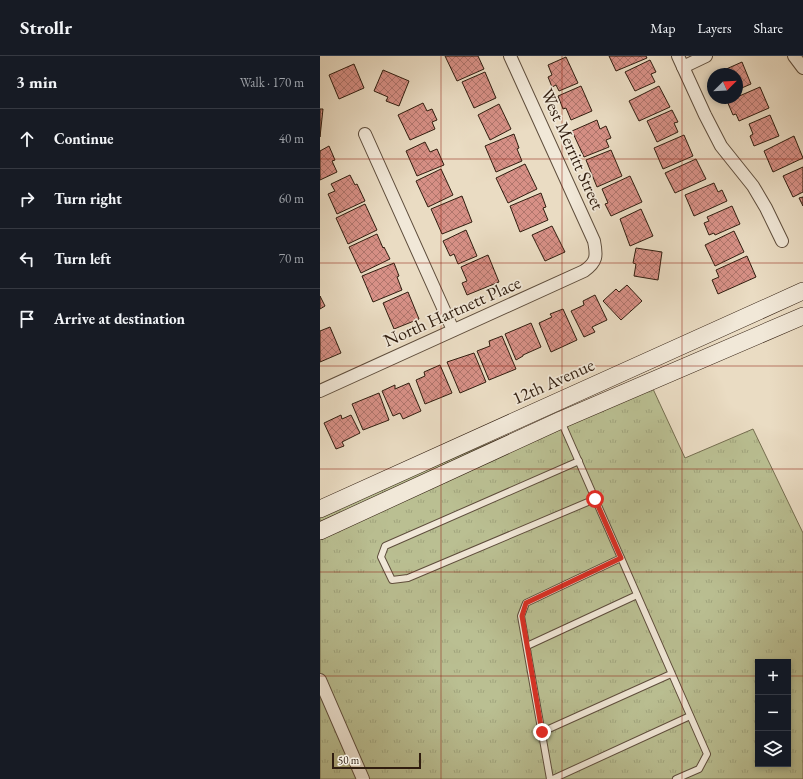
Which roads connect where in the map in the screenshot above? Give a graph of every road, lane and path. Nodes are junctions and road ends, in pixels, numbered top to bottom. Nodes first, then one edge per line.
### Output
1 (510, 56) edge
2 (706, 56) edge
3 (794, 56) edge
4 (680, 61) edge
5 (803, 68) edge
6 (365, 134) dead end
7 (782, 241) dead end
8 (596, 259) joint
9 (803, 291) edge
10 (803, 316) edge
11 (453, 330) junction
12 (320, 391) edge
13 (560, 420) junction
14 (579, 461) junction
15 (595, 499) junction
16 (320, 508) edge
17 (320, 531) edge
18 (621, 558) junction
19 (637, 595) junction
20 (527, 646) junction
21 (671, 674) junction
22 (320, 680) edge
23 (690, 716) junction
24 (542, 732) junction
25 (362, 779) edge
26 (550, 779) edge
27 (553, 779) edge
28 (676, 779) edge

1 - 8 street, West Merritt Street
2 - 4 street
3 - 5 street
4 - 7 street
6 - 11 street
8 - 11 street, North Hartnett Place
9 - 16 main road, 12th Avenue
10 - 13 main road
11 - 12 street, North Hartnett Place
13 - 14 lane
13 - 17 main road
14 - 15 lane
14 - 15 lane
15 - 18 lane
18 - 19 lane
18 - 20 lane
19 - 20 lane
19 - 21 lane
20 - 24 lane
21 - 23 lane
21 - 24 lane
22 - 25 street
23 - 27 lane
23 - 28 lane
24 - 26 lane

